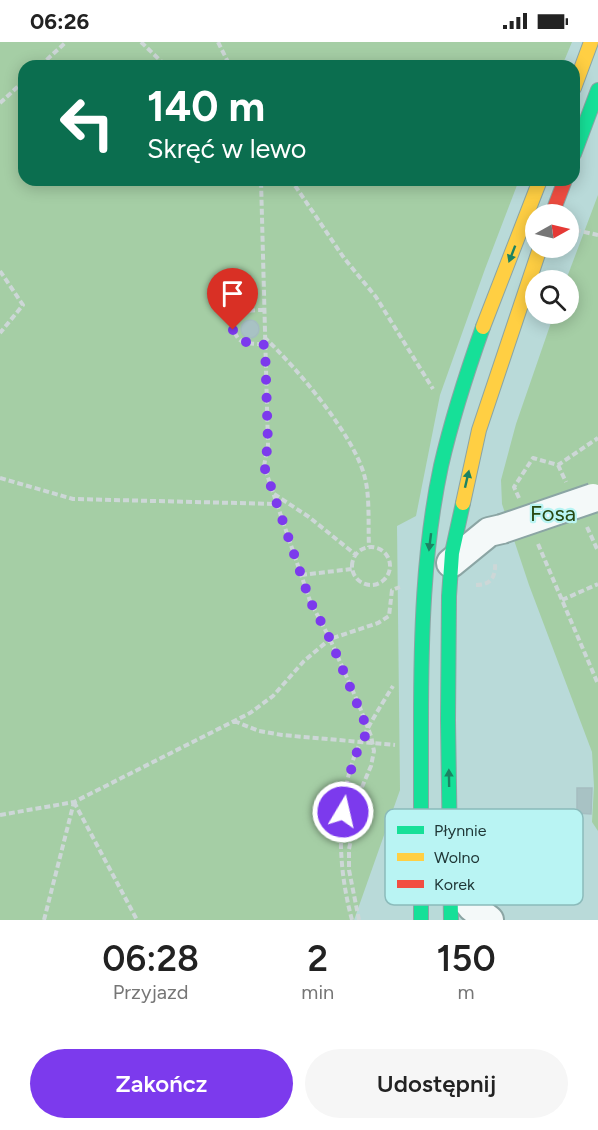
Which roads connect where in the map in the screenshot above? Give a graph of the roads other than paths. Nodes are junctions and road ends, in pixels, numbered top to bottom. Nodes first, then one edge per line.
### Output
1 (591, 42) edge
2 (580, 72) edge
3 (598, 90) edge
4 (580, 138) edge
5 (538, 186) edge
6 (563, 186) edge
7 (556, 204) edge
8 (537, 258) edge
9 (595, 497) edge
10 (459, 512) junction
11 (495, 530) junction
12 (451, 563) junction
13 (421, 809) edge
14 (449, 809) edge
15 (451, 905) edge
16 (470, 905) edge
17 (451, 920) edge
18 (489, 920) edge

1 - 2 main road
3 - 4 main road
5 -> 13 main road
6 - 7 main road
10 -> 8 main road
9 - 11 street, bridge
10 - 11 street
10 - 12 main road
11 - 12 street
14 -> 12 main road
15 - 17 main road
16 - 18 street

